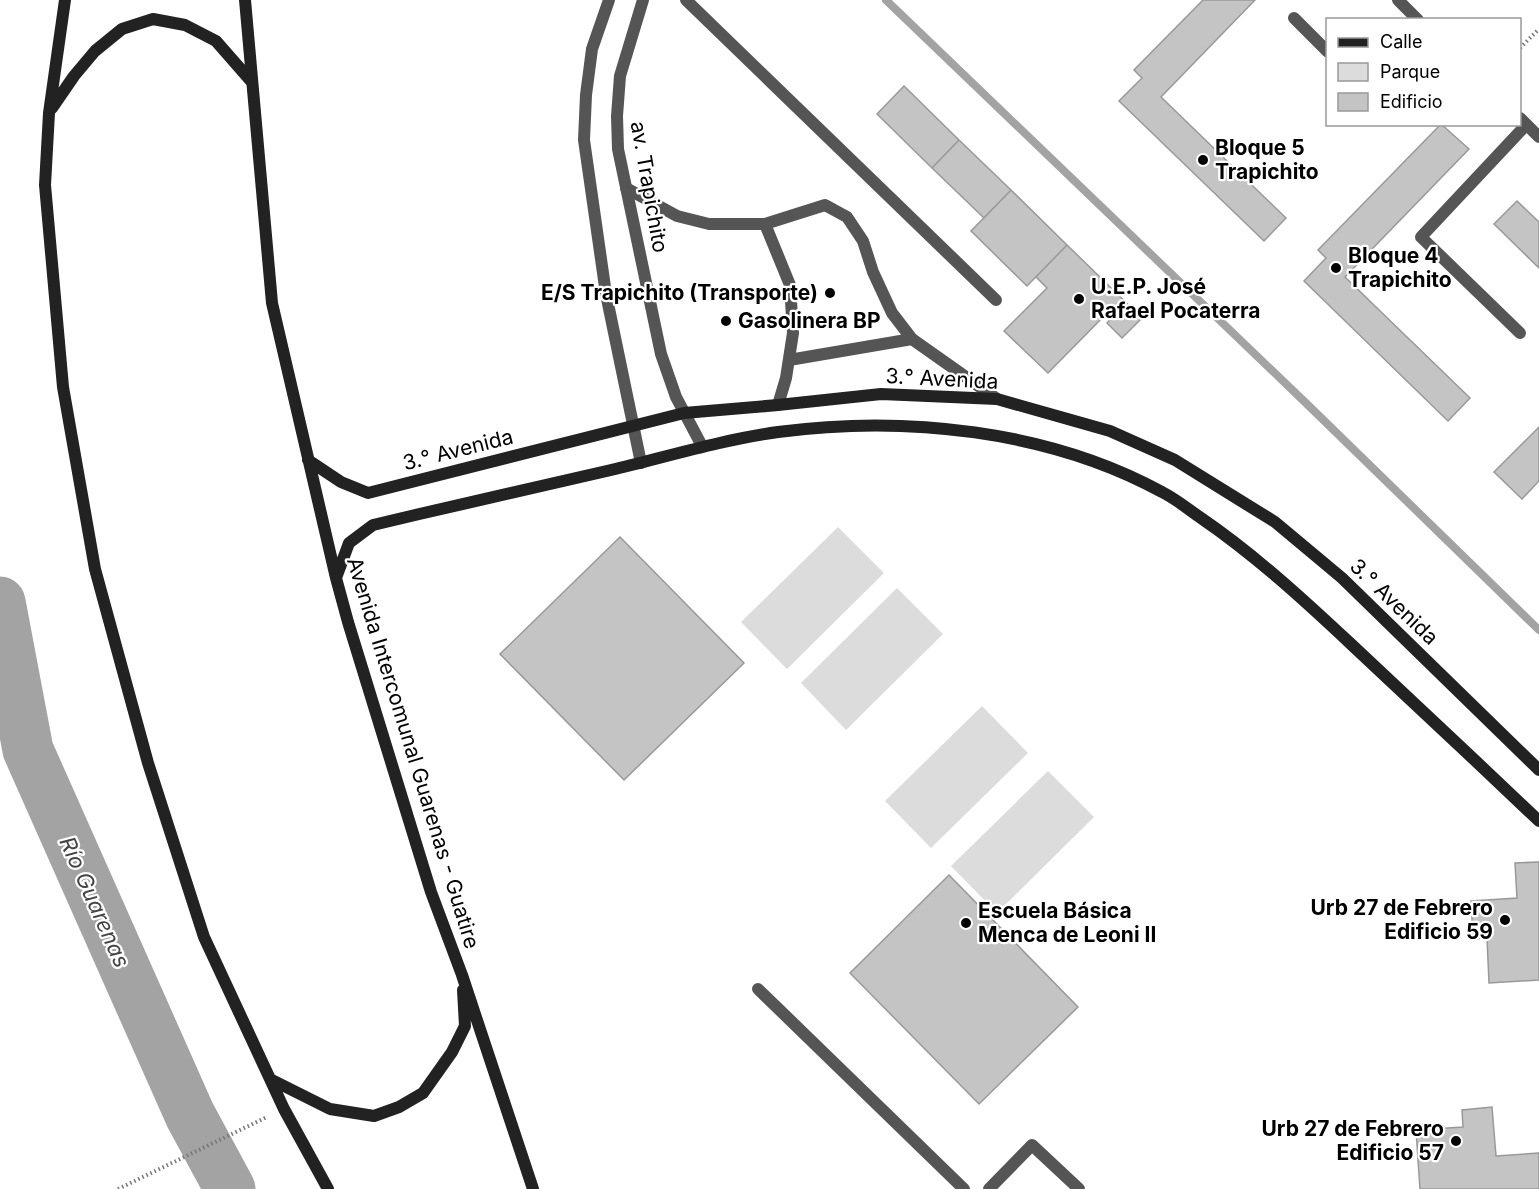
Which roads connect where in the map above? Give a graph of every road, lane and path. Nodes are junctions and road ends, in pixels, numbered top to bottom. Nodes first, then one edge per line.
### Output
1 (65, 0) edge
2 (245, 0) edge
3 (609, 0) edge
4 (643, 0) edge
5 (686, 0) edge
6 (1398, 0) edge
7 (1294, 18) dead end
8 (1416, 18) edge
9 (1539, 29) edge
10 (1521, 47) edge
11 (1326, 50) edge
12 (251, 81) junction
13 (49, 113) junction
14 (1523, 121) edge
15 (1519, 126) edge
16 (1539, 137) edge
17 (626, 188) junction
18 (765, 224) junction
19 (996, 300) dead end
20 (1520, 333) dead end
21 (912, 339) junction
22 (789, 360) junction
23 (997, 399) junction
24 (778, 405) junction
25 (684, 412) junction
26 (633, 426) junction
27 (702, 446) junction
28 (308, 460) junction
29 (641, 463) junction
30 (336, 578) junction
31 (1539, 770) edge
32 (1539, 821) edge
33 (462, 975) junction
34 (758, 990) dead end
35 (270, 1079) junction
36 (284, 1108) junction
37 (118, 1189) edge
38 (328, 1189) edge
39 (533, 1189) edge
40 (964, 1189) edge
41 (988, 1189) edge
42 (1079, 1189) edge

1 - 13 main road
2 - 12 main road, Avenida Intercomunal Guarenas - Guatire
3 - 26 street
4 - 17 street, av. Trapichito
5 - 19 street
6 - 8 street
7 - 11 street
9 - 10 path
12 - 13 main road
12 - 28 main road, Avenida Intercomunal Guarenas - Guatire
13 - 35 main road
14 - 16 street
15 - 20 street
17 - 18 street
17 - 25 street, av. Trapichito
18 - 21 street
18 - 22 street
21 - 22 street
21 - 23 street
22 - 24 street
23 - 24 main road, 3.° Avenida
23 - 31 main road, 3.° Avenida
24 - 25 main road, 3.° Avenida
25 - 26 main road, 3.° Avenida
25 - 27 street, av. Trapichito
26 - 28 main road, 3.° Avenida
26 - 29 street
27 - 29 main road
27 - 32 main road
28 - 30 main road, Avenida Intercomunal Guarenas - Guatire
29 - 30 main road
30 - 33 main road, Avenida Intercomunal Guarenas - Guatire
33 - 35 main road
33 - 39 main road, Avenida Intercomunal Guarenas - Guatire
34 - 40 street
35 - 36 main road
36 - 37 path
36 - 38 main road
41 - 42 street

